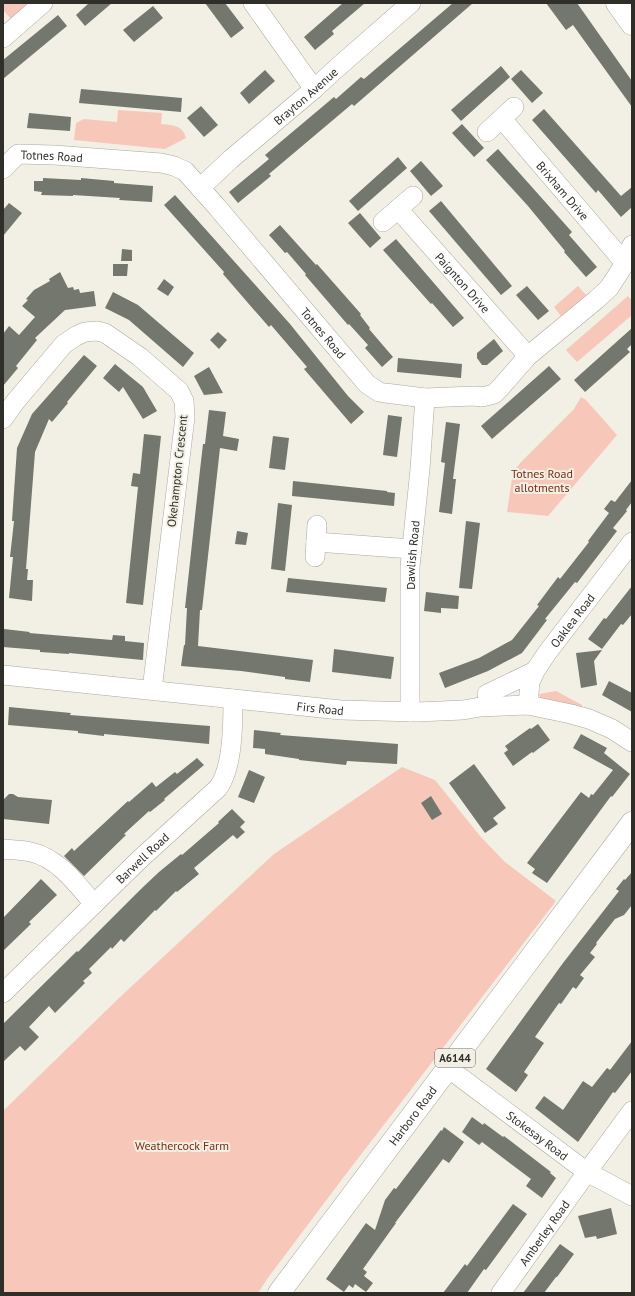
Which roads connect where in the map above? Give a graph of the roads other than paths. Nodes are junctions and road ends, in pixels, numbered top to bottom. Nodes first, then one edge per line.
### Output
1 (43, 3) edge
2 (253, 3) edge
3 (411, 3) edge
4 (617, 3) edge
5 (632, 24) edge
6 (3, 38) edge
7 (314, 89) junction
8 (487, 132) dead end
9 (3, 169) edge
10 (200, 188) junction
11 (413, 196) dead end
12 (398, 209) junction
13 (383, 222) dead end
14 (628, 253) edge
15 (528, 356) junction
16 (425, 398) junction
17 (3, 419) edge
18 (316, 541) dead end
19 (632, 542) edge
20 (412, 549) junction
21 (535, 671) junction
22 (3, 674) edge
23 (152, 690) junction
24 (487, 694) dead end
25 (232, 699) junction
26 (528, 705) junction
27 (410, 712) junction
28 (632, 742) edge
29 (632, 823) edge
30 (3, 849) edge
31 (94, 904) junction
32 (3, 993) edge
33 (448, 1068) junction
34 (632, 1111) edge
35 (587, 1172) junction
36 (632, 1196) edge
37 (278, 1293) edge
38 (501, 1293) edge

1 - 6 street
2 - 7 street
3 - 7 street, Brayton Avenue
4 - 5 main road
7 - 10 street, Brayton Avenue
8 - 14 street, Brixham Drive
9 - 10 street, Totnes Road
10 - 16 street, Totnes Road
11 - 12 street
12 - 13 street
12 - 15 street, Paignton Drive
14 - 15 street, Totnes Road
15 - 16 street, Totnes Road
16 - 20 street, Dawlish Road
17 - 23 street, Okehampton Crescent
18 - 20 street
19 - 21 street, Oaklea Road
20 - 27 street, Dawlish Road
21 - 24 street
21 - 26 street, Oaklea Road
22 - 23 street, Firs Road
23 - 25 street, Firs Road
25 - 27 street, Firs Road
25 - 31 street, Barwell Road
26 - 27 street, Firs Road
26 - 28 street, Firs Road
29 - 33 main road, Harboro Road / A6144
30 - 31 street
31 - 32 street, Barwell Road
33 - 35 street, Stokesay Road
33 - 37 main road, Harboro Road / A6144
34 - 35 street, Amberley Road
35 - 36 street, Stokesay Road
35 - 38 street, Amberley Road

